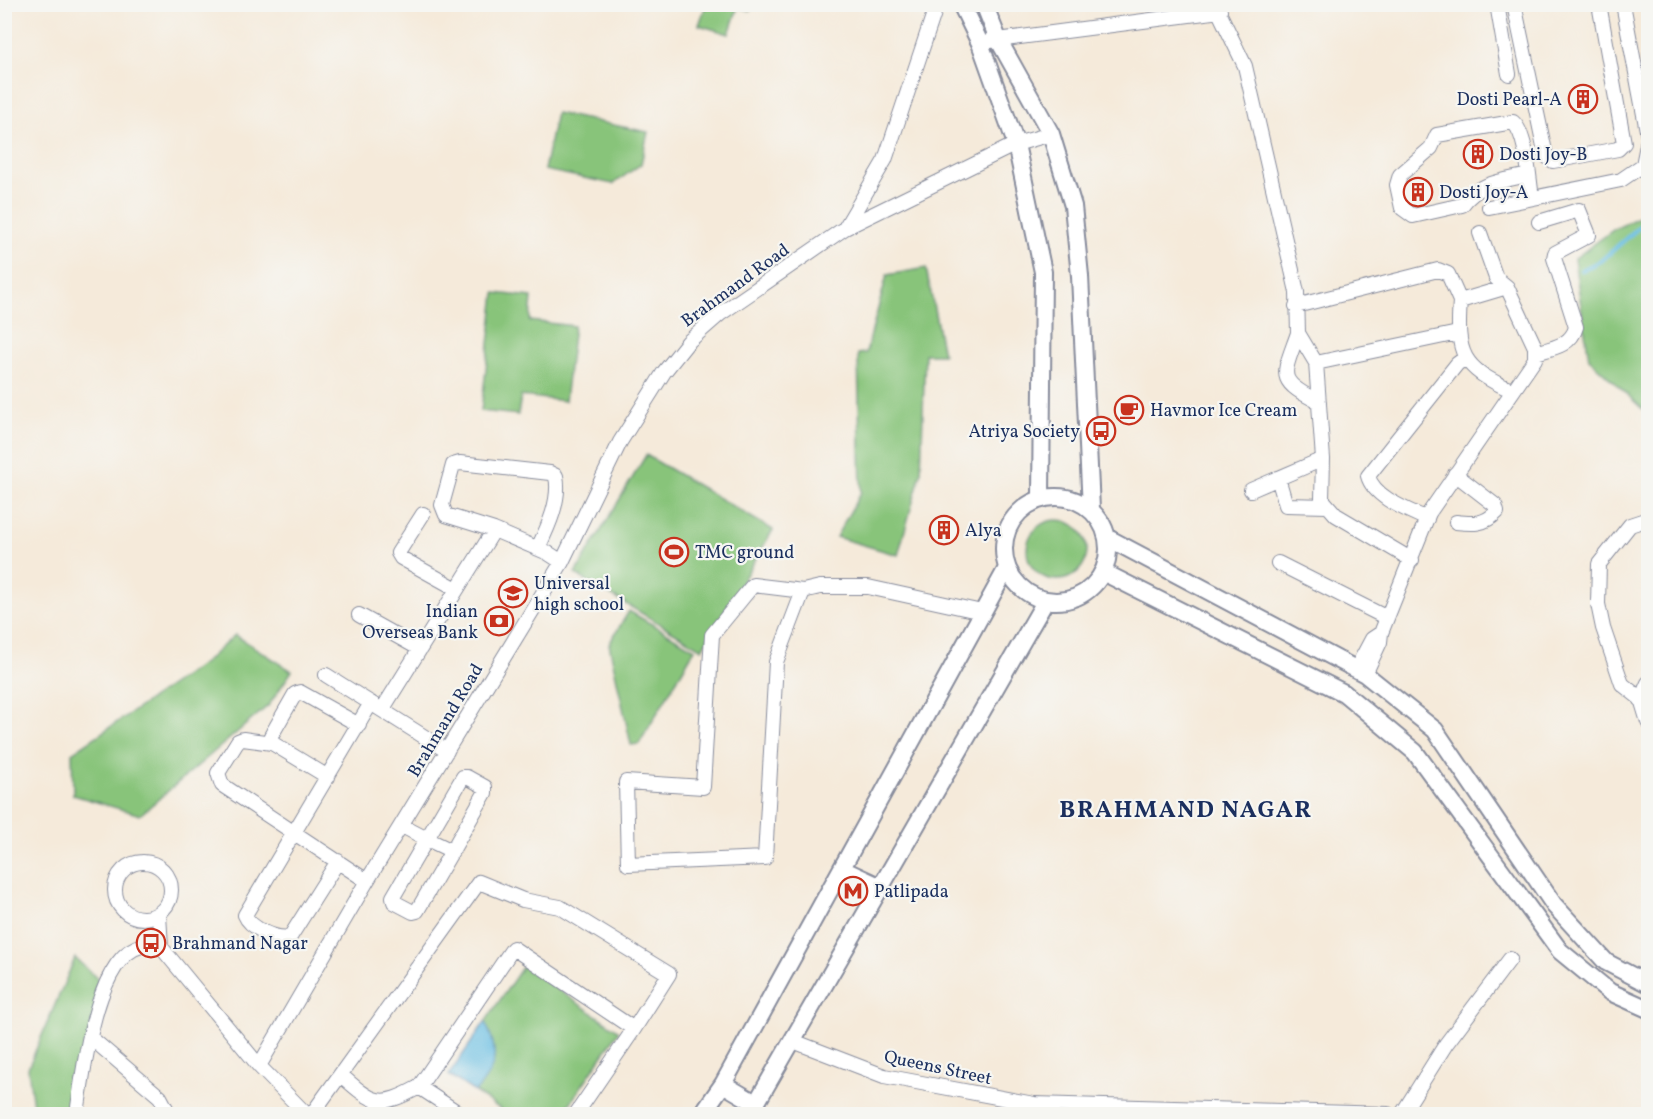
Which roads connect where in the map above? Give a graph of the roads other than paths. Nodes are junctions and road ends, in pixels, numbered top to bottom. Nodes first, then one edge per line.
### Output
1 (937, 4) edge
2 (961, 4) edge
3 (984, 4) edge
4 (1497, 4) edge
5 (1514, 4) edge
6 (1599, 4) edge
7 (1623, 4) edge
8 (1217, 8) edge
9 (998, 39) junction
10 (980, 42) junction
11 (1509, 74) dead end
12 (1051, 134) junction
13 (1648, 136) edge
14 (1648, 140) edge
15 (1016, 144) junction
16 (1529, 175) junction
17 (1532, 198) junction
18 (1489, 207) dead end
19 (1539, 222) dead end
20 (845, 228) junction
21 (1480, 233) dead end
22 (1507, 287) junction
23 (1460, 301) junction
24 (1296, 306) junction
25 (1298, 333) junction
26 (1458, 333) junction
27 (1535, 353) junction
28 (1465, 358) junction
29 (1316, 363) junction
30 (1511, 390) junction
31 (1319, 402) junction
32 (1323, 459) junction
33 (1455, 474) junction
34 (1278, 478) junction
35 (1251, 489) dead end
36 (1041, 498) junction
37 (1328, 507) junction
38 (1091, 509) junction
39 (423, 514) dead end
40 (1427, 519) junction
41 (1648, 519) edge
42 (1456, 522) dead end
43 (494, 530) junction
44 (1108, 538) junction
45 (538, 548) junction
46 (1412, 560) junction
47 (562, 562) junction
48 (1278, 563) dead end
49 (1007, 568) junction
50 (1103, 572) junction
51 (457, 589) junction
52 (803, 591) junction
53 (1046, 600) junction
54 (982, 612) junction
55 (359, 615) dead end
56 (1387, 618) junction
57 (420, 649) junction
58 (1361, 671) junction
59 (326, 675) dead end
60 (1648, 684) edge
61 (1641, 699) junction
62 (376, 707) junction
63 (1648, 722) edge
64 (358, 725) junction
65 (272, 743) junction
66 (447, 751) junction
67 (328, 777) junction
68 (402, 826) junction
69 (293, 831) junction
70 (427, 839) junction
71 (452, 851) junction
72 (338, 861) junction
73 (842, 869) junction
74 (368, 881) junction
75 (881, 887) junction
76 (159, 915) junction
77 (161, 947) junction
78 (1510, 959) dead end
79 (1606, 962) junction
80 (1593, 978) junction
81 (1648, 984) edge
82 (1648, 1009) edge
83 (634, 1029) junction
84 (90, 1036) junction
85 (793, 1041) junction
86 (259, 1066) junction
87 (341, 1075) junction
88 (723, 1084) junction
89 (419, 1087) junction
90 (753, 1109) edge
91 (1033, 1109) edge
92 (77, 1114) edge
93 (169, 1114) edge
94 (306, 1114) edge
95 (312, 1114) edge
96 (460, 1114) edge
97 (576, 1114) edge
98 (702, 1114) edge
99 (1388, 1114) edge
100 (1402, 1114) edge

1 - 20 street, Brahmand Road
2 - 10 street
3 - 9 street
4 - 11 street
5 - 6 street
7 - 13 street
8 - 9 street
8 - 24 street
9 - 10 street
9 - 12 street
10 - 15 street
12 - 15 street, Brahmand Road
12 - 38 street
14 - 17 street
15 - 20 street, Brahmand Road
15 - 36 street
16 - 16 street
16 - 17 street
17 - 18 street
19 - 27 street
20 - 47 street, Brahmand Road
21 - 22 street
22 - 23 street
22 - 27 street
23 - 24 street
23 - 26 street
24 - 25 street
25 - 29 street
25 - 31 street
26 - 28 street
26 - 29 street
27 - 30 street
28 - 30 street
28 - 40 street
29 - 31 street
30 - 33 street
31 - 32 street
32 - 34 street
32 - 37 street
33 - 40 street
33 - 42 street
34 - 35 street
34 - 37 street
36 - 38 street
36 - 49 street
37 - 46 street
38 - 44 street
39 - 51 street
40 - 46 street
41 - 61 street
43 - 45 street
43 - 45 street
43 - 51 street
44 - 50 street
44 - 58 street
45 - 47 street
46 - 56 street
47 - 66 street, Brahmand Road
48 - 56 street
49 - 53 street
49 - 54 street
50 - 53 street
50 - 80 street
51 - 57 street
52 - 52 street
52 - 54 street
53 - 75 street
54 - 73 street
55 - 57 street
56 - 58 street
57 - 62 street
58 - 79 street
59 - 62 street
60 - 61 street
61 - 63 street
62 - 64 street
62 - 66 street
64 - 65 street
64 - 67 street
65 - 67 street
65 - 69 street
66 - 68 street, Brahmand Road
67 - 69 street
68 - 70 street
68 - 74 street, Brahmand Road
69 - 72 street
69 - 72 street
70 - 71 street
70 - 71 street
70 - 71 street
72 - 74 street
73 - 75 street
73 - 88 street
74 - 86 street, Brahmand Road
75 - 85 street
76 - 76 street
76 - 77 street
77 - 84 street
77 - 86 street
78 - 100 street
79 - 80 street
79 - 81 street
80 - 82 street
83 - 87 street
83 - 89 street
83 - 97 street
84 - 92 street
84 - 93 street
85 - 90 street
85 - 91 street, Queens Street
86 - 94 street
87 - 89 street
87 - 95 street
88 - 90 street
88 - 98 street
89 - 96 street
91 - 99 street, Queens Street

